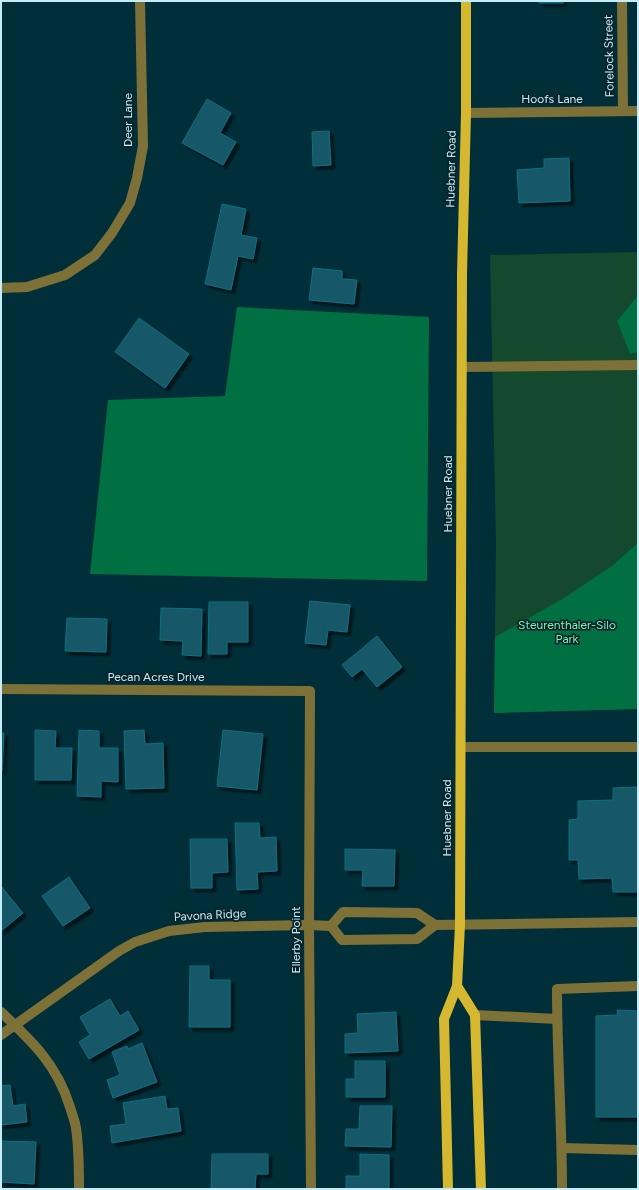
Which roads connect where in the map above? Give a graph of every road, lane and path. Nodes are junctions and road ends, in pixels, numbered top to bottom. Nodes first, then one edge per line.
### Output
1 (140, 1) edge
2 (466, 1) edge
3 (622, 1) edge
4 (638, 111) edge
5 (623, 112) junction
6 (466, 113) junction
7 (1, 288) edge
8 (638, 365) edge
9 (462, 367) junction
10 (1, 689) edge
11 (310, 691) joint
12 (461, 747) junction
13 (638, 747) edge
14 (638, 922) edge
15 (308, 925) junction
16 (435, 925) junction
17 (460, 925) junction
18 (331, 926) junction
19 (457, 986) junction
20 (638, 986) edge
21 (1, 1012) edge
22 (475, 1015) junction
23 (557, 1019) junction
24 (15, 1025) junction
25 (1, 1035) edge
26 (562, 1148) junction
27 (638, 1150) edge
28 (79, 1189) edge
29 (311, 1189) edge
30 (448, 1189) edge
31 (482, 1189) edge
32 (562, 1189) edge

1 - 7 street, Deer Lane
2 - 6 main road, Huebner Road
3 - 5 street, Forelock Street
4 - 5 street, Hoofs Lane
5 - 6 street, Hoofs Lane
6 - 9 main road, Huebner Road
8 - 9 street
9 - 12 main road, Huebner Road
10 - 11 street, Pecan Acres Drive
11 - 15 street, Ellerby Point
12 - 13 street
12 - 17 main road, Huebner Road
14 - 17 street
15 - 18 street, Pavona Ridge
15 - 24 street, Pavona Ridge
15 - 29 street, Ellerby Point
16 - 17 street
16 - 18 street
16 - 18 street
17 - 19 main road, Huebner Road
19 - 22 main road
19 - 30 main road, Huebner Road
20 - 23 street
21 - 24 street
22 - 23 street
22 - 31 main road
23 - 26 street
24 - 25 street, Pavona Ridge
24 - 28 street
26 - 27 street
26 - 32 street

